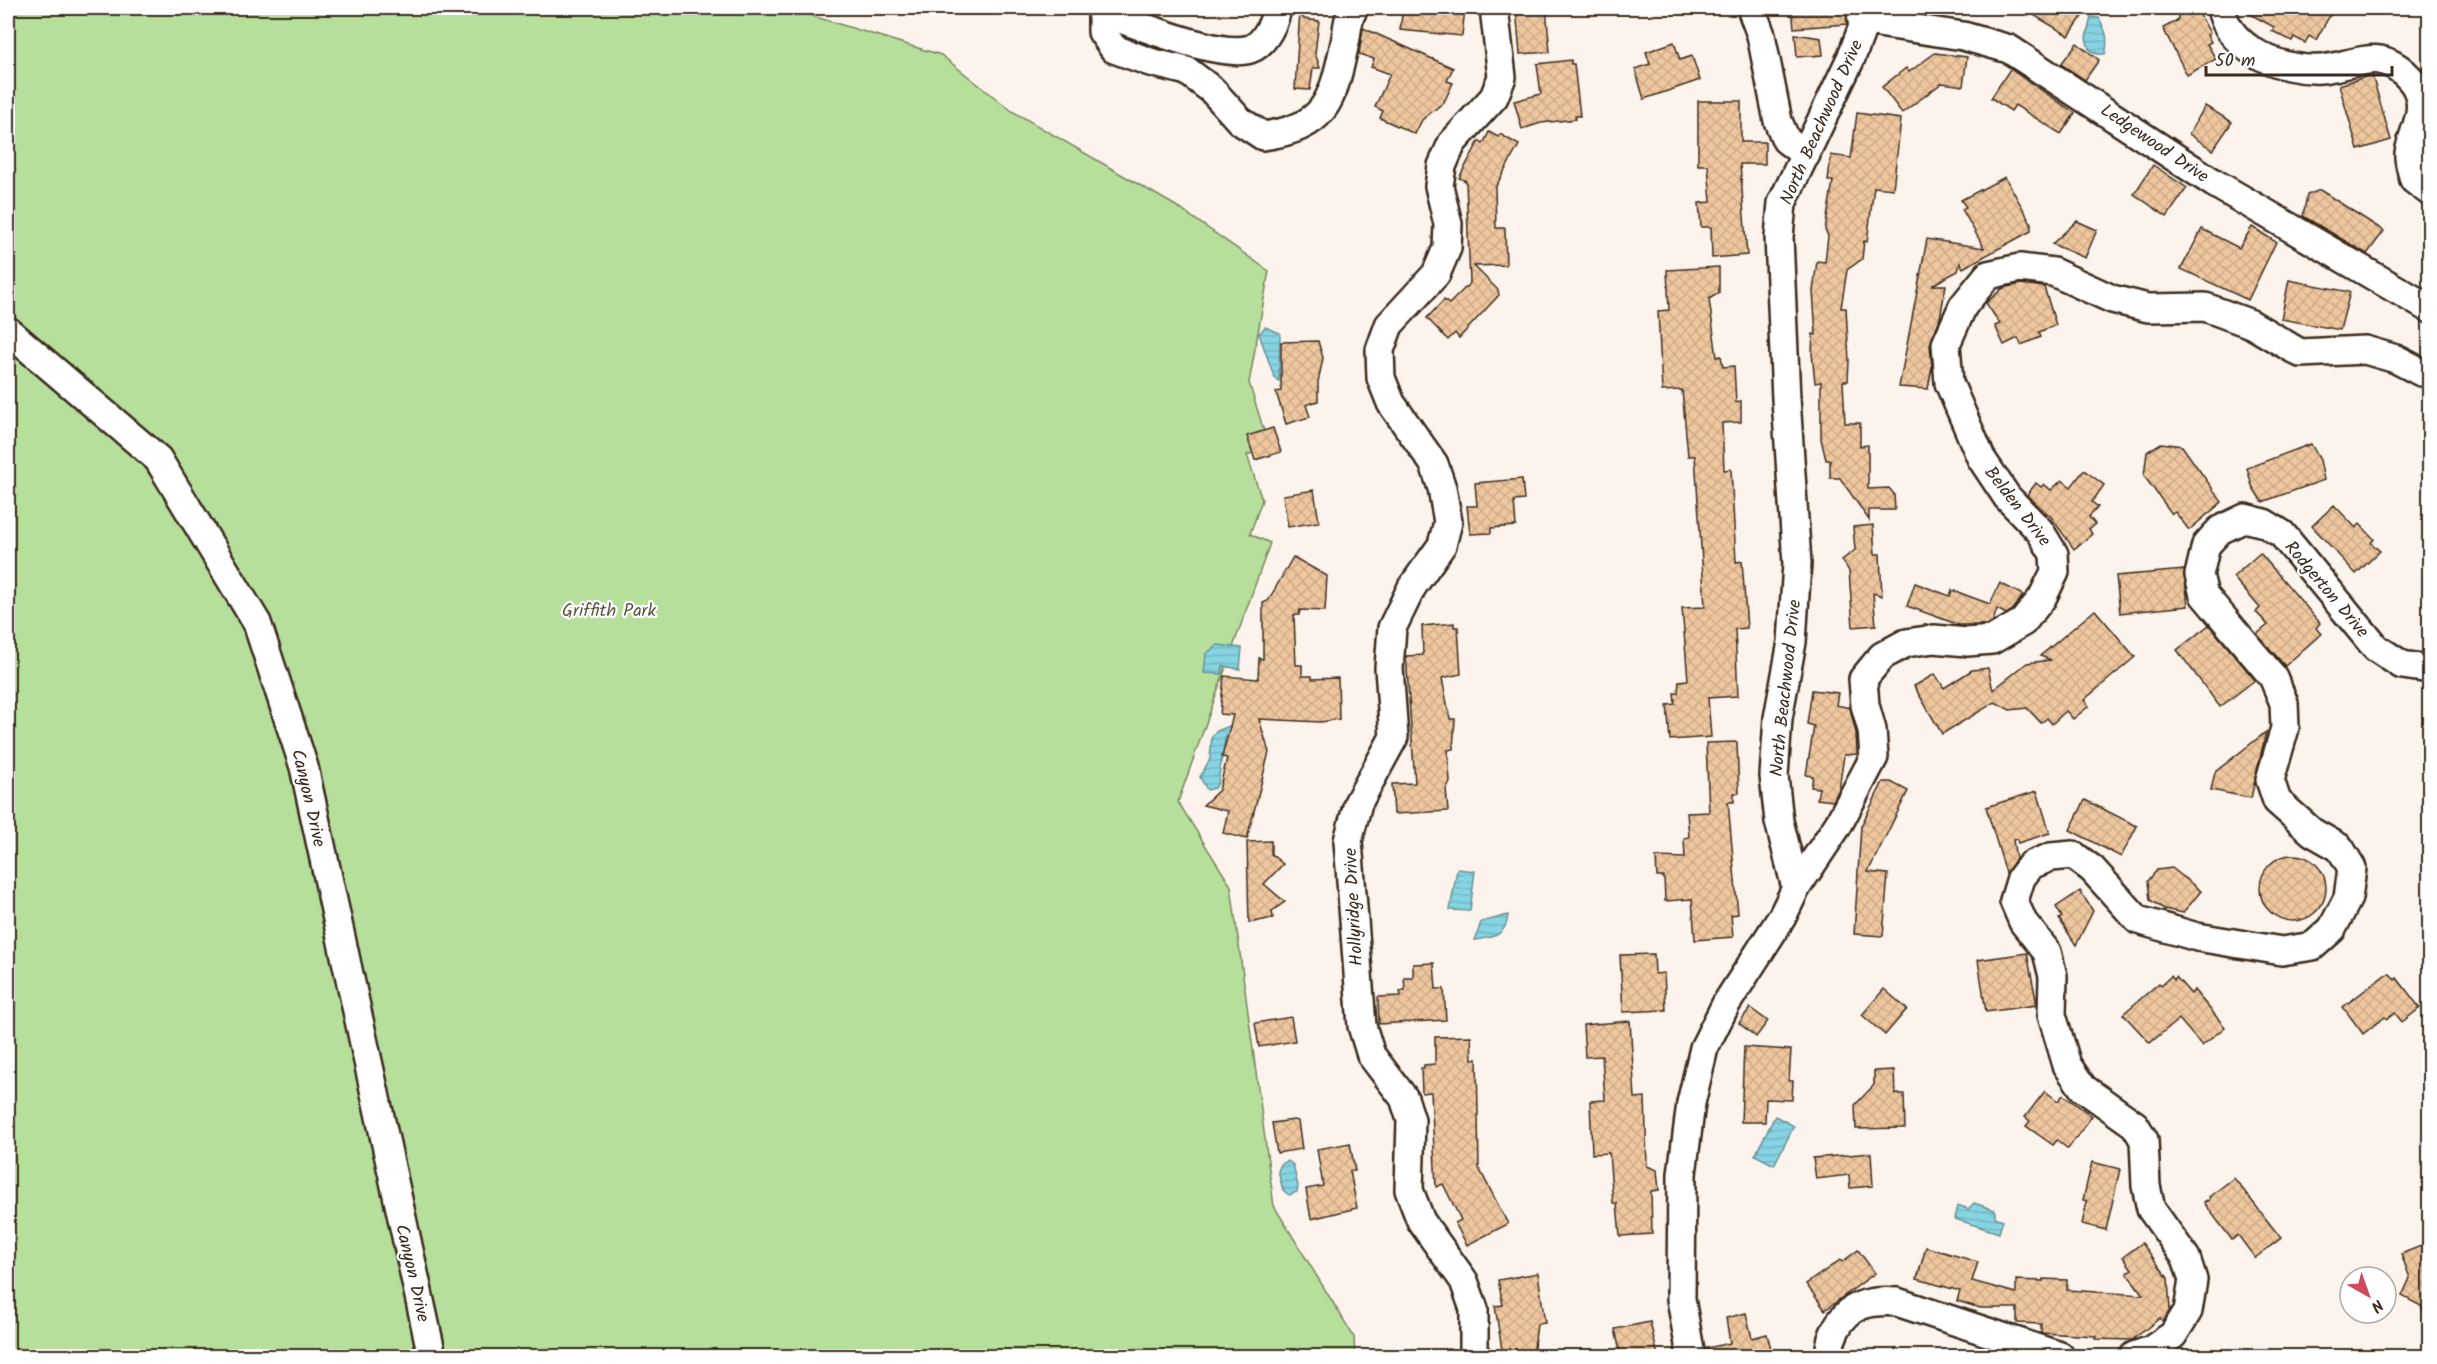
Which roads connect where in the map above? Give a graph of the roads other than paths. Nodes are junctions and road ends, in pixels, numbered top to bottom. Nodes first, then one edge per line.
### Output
1 (1277, 8) edge
2 (1354, 8) edge
3 (1494, 8) edge
4 (1751, 8) edge
5 (2221, 8) edge
6 (1102, 10) edge
7 (1864, 14) edge
8 (1806, 155) junction
9 (2430, 192) edge
10 (2430, 309) edge
11 (8, 331) edge
12 (2430, 371) edge
13 (2430, 669) edge
14 (1796, 888) junction
15 (432, 1356) edge
16 (1473, 1356) edge
17 (1691, 1356) edge
18 (1831, 1356) edge
19 (2060, 1356) edge
20 (2134, 1356) edge

1 - 6 street
2 - 6 street
3 - 16 street, Hollyridge Drive
4 - 8 street
5 - 9 street
7 - 8 street, North Beachwood Drive
7 - 10 street, Ledgewood Drive
8 - 14 street, North Beachwood Drive
11 - 15 street, Canyon Drive
12 - 14 street, Belden Drive
13 - 20 street, Rodgerton Drive
14 - 17 street
18 - 19 street

